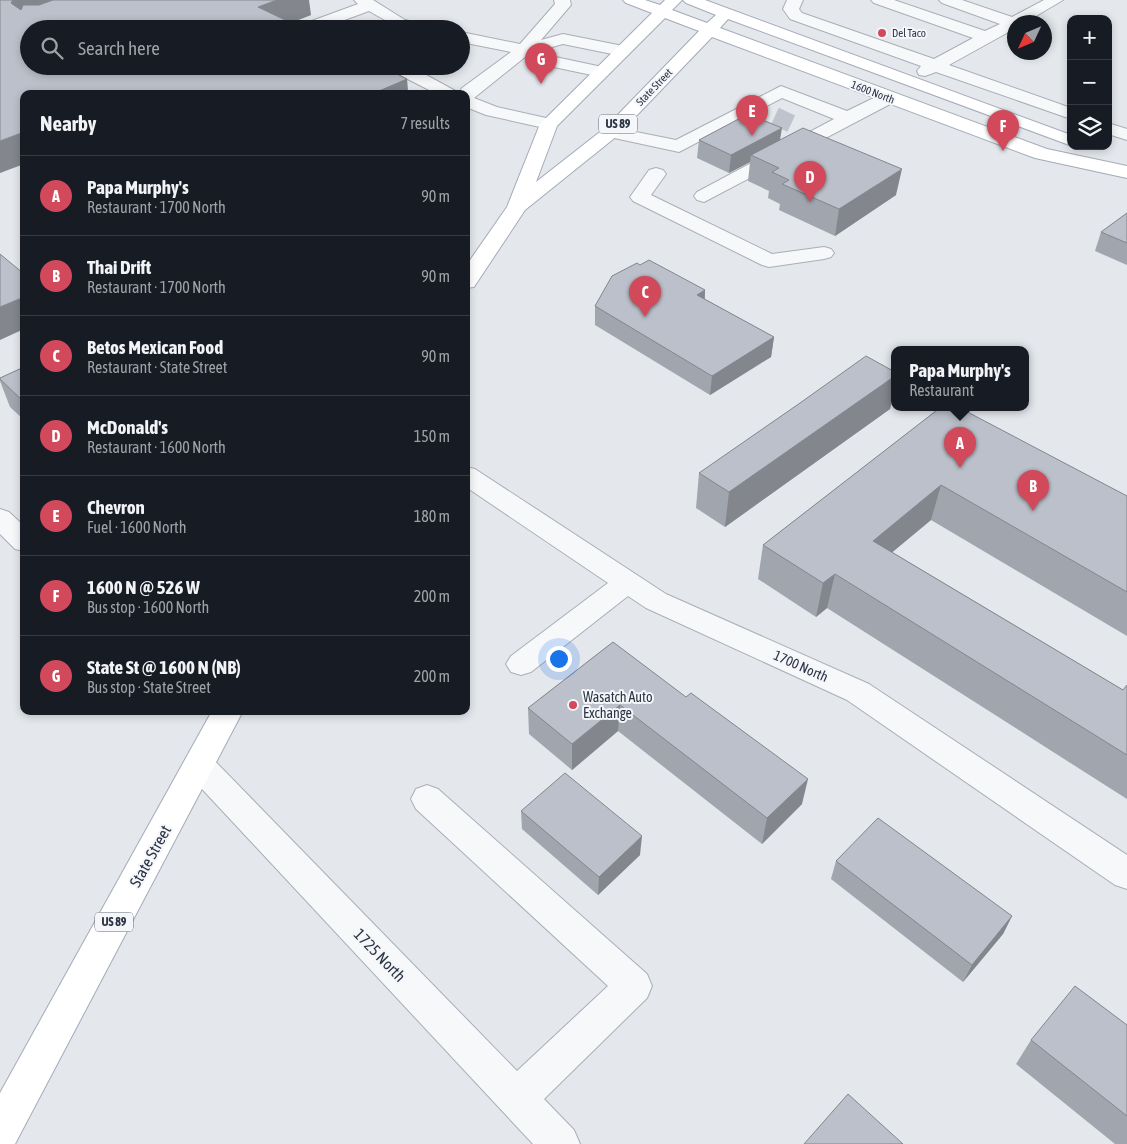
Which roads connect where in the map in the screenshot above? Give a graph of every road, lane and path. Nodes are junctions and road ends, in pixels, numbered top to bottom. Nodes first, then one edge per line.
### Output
1 (562, 0) edge
2 (631, 0) edge
3 (691, 0) edge
4 (740, 0) edge
5 (795, 0) edge
6 (879, 0) edge
7 (947, 0) edge
8 (1055, 0) edge
9 (366, 2) edge
10 (668, 6) edge
11 (725, 14) junction
12 (1026, 15) edge
13 (325, 20) edge
14 (387, 20) edge
15 (1007, 20) edge
16 (1007, 25) edge
17 (710, 30) junction
18 (986, 37) junction
19 (470, 39) edge
20 (524, 50) junction
21 (622, 51) junction
22 (935, 66) junction
23 (601, 72) junction
24 (414, 75) edge
25 (906, 81) junction
26 (443, 90) edge
27 (470, 90) edge
28 (888, 98) junction
29 (470, 103) edge
30 (740, 113) junction
31 (1067, 113) edge
32 (774, 116) tunnel mouth
33 (848, 118) junction
34 (549, 124) junction
35 (794, 124) dead end
36 (754, 126) tunnel mouth
37 (1112, 129) edge
38 (726, 130) junction
39 (611, 132) junction
40 (1127, 135) edge
41 (1067, 140) edge
42 (679, 146) junction
43 (780, 146) junction
44 (756, 149) edge
45 (1087, 150) edge
46 (706, 152) edge
47 (736, 159) edge
48 (1124, 169) edge
49 (656, 174) dead end
50 (704, 196) dead end
51 (517, 207) junction
52 (824, 253) dead end
53 (470, 276) edge
54 (470, 478) edge
55 (0, 518) edge
56 (20, 538) edge
57 (628, 582) junction
58 (521, 664) dead end
59 (226, 715) edge
60 (199, 765) junction
61 (427, 799) dead end
62 (1127, 874) edge
63 (517, 1098) junction
64 (0, 1132) edge
65 (560, 1144) edge

1 - 20 street
2 - 10 main road, 1600 North
3 - 11 main road, 1600 North
4 - 11 main road, State Street / US 89
5 - 22 street
6 - 18 street
7 - 15 street
8 - 12 street
9 - 13 street
9 - 14 street
10 - 17 main road, 1600 North
10 - 21 main road, State Street / US 89
11 - 17 main road, State Street / US 89
11 - 25 main road, 1600 North
16 - 18 street
17 - 28 main road, 1600 North
17 - 39 main road, State Street / US 89
18 - 22 street
19 - 20 street
20 - 21 street
20 - 23 street
20 - 27 street
21 - 23 main road, State Street / US 89
22 - 25 street
22 - 31 street
23 - 34 main road, State Street / US 89
24 - 26 street
25 - 41 main road, 1600 North
28 - 33 street
28 - 48 main road, 1600 North
29 - 34 street
30 - 32 street
30 - 33 street
30 - 38 street
33 - 43 street
34 - 51 main road, State Street / US 89
35 - 43 street
36 - 38 street
37 - 40 street
38 - 42 street
39 - 42 street
39 - 51 main road, State Street / US 89
42 - 46 street
43 - 44 street
43 - 47 street
43 - 50 street
45 - 48 main road, 1600 North
49 - 52 street
51 - 53 main road, State Street / US 89
54 - 57 street, 1700 North
55 - 56 street
57 - 58 street
57 - 62 street, 1700 North
59 - 60 main road, State Street / US 89
60 - 63 street, 1725 North
60 - 64 main road, State Street / US 89
61 - 63 street
63 - 65 street, 1725 North

